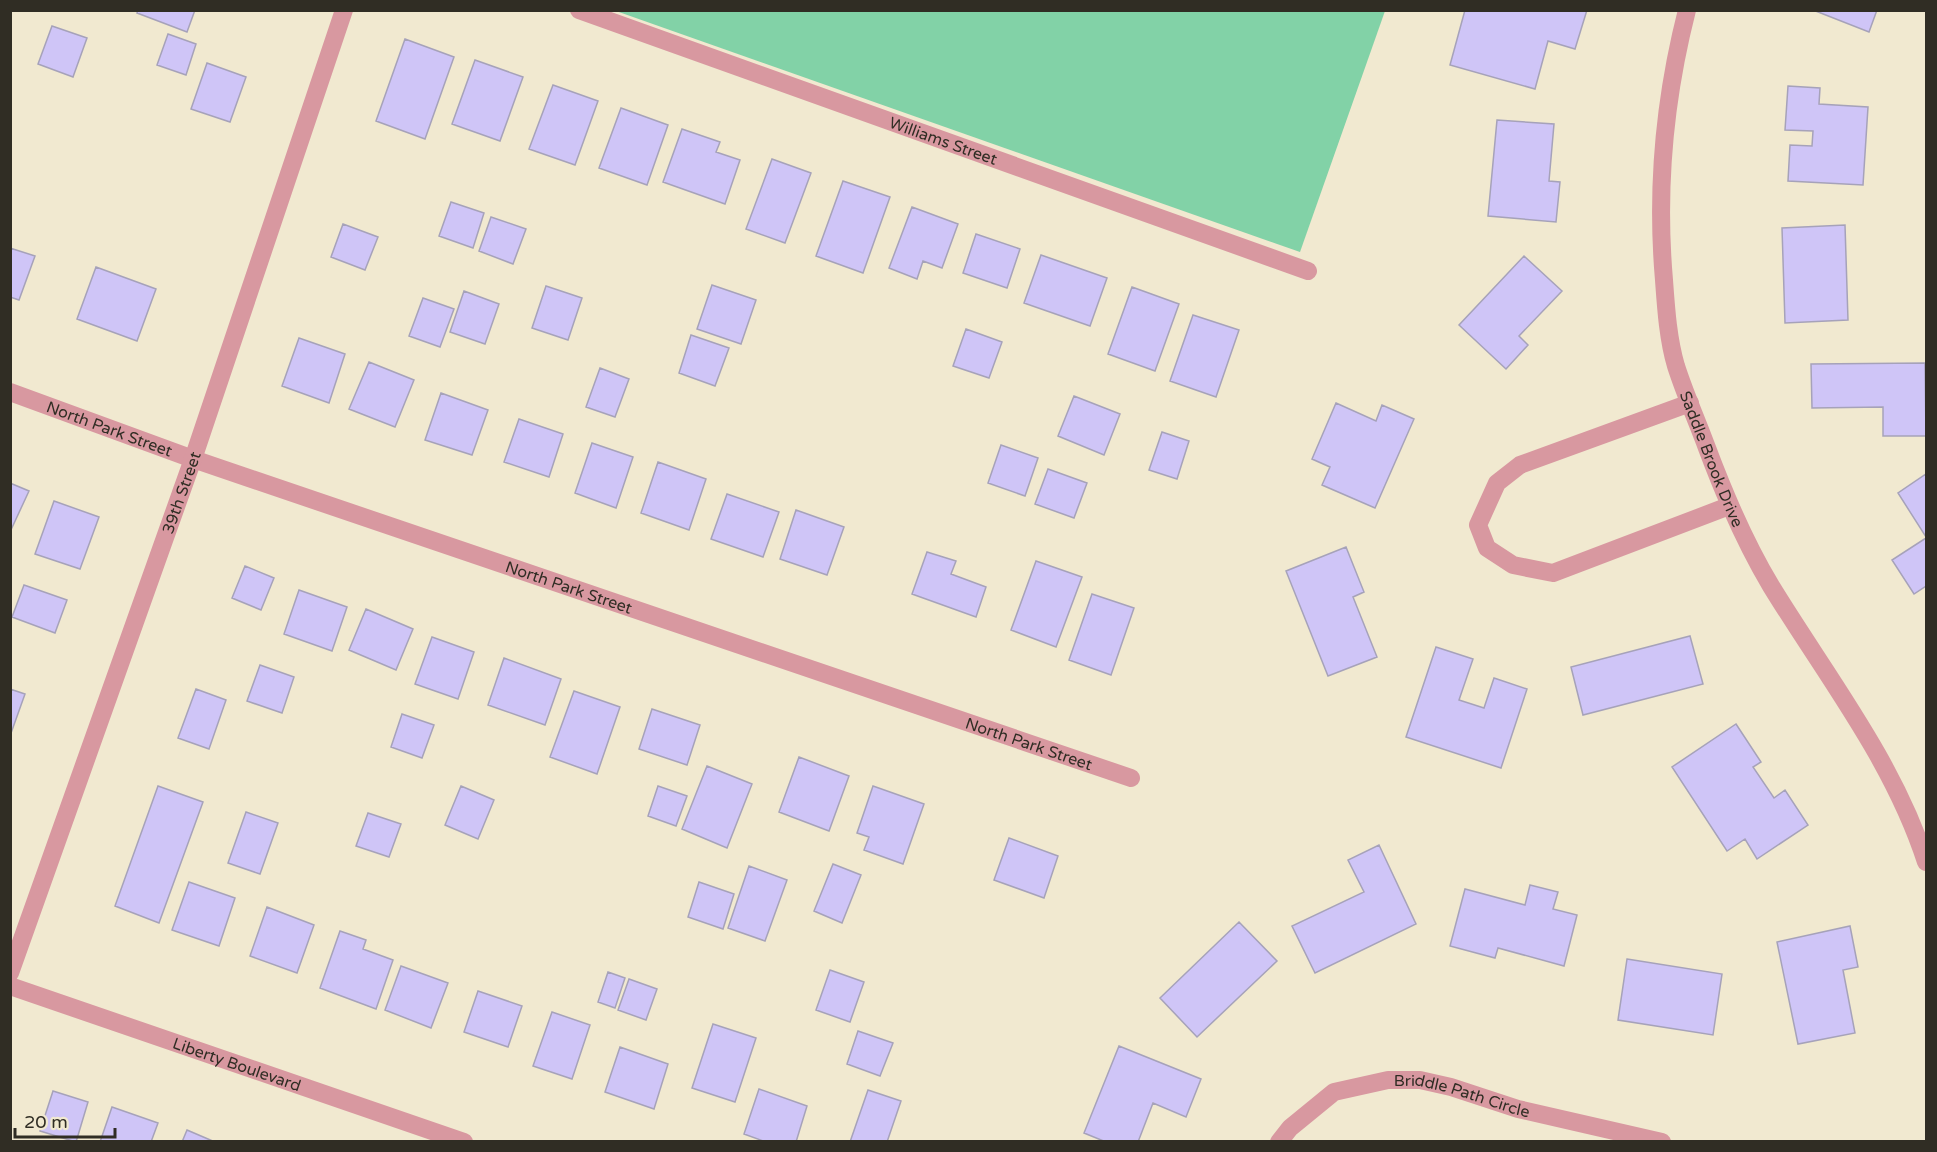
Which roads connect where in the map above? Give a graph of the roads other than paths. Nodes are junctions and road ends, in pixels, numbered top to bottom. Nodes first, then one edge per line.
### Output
1 (344, 10) edge
2 (579, 10) edge
3 (1686, 10) edge
4 (1308, 271) dead end
5 (10, 392) edge
6 (1690, 403) junction
7 (193, 459) junction
8 (1729, 506) junction
9 (1131, 778) dead end
10 (1921, 826) edge
11 (1926, 862) edge
12 (10, 973) edge
13 (10, 986) edge
14 (464, 1142) edge
15 (1279, 1142) edge
16 (1662, 1142) edge

1 - 7 street, 39th Street
2 - 4 street, Williams Street
3 - 6 street, Saddle Brook Drive
5 - 7 street, North Park Street
6 - 8 street, Saddle Brook Drive
6 - 8 street
7 - 9 street, North Park Street
7 - 12 street, 39th Street
8 - 10 street, Saddle Brook Drive
10 - 11 street, Saddle Brook Drive
13 - 14 street, Liberty Boulevard
15 - 16 street, Briddle Path Circle

